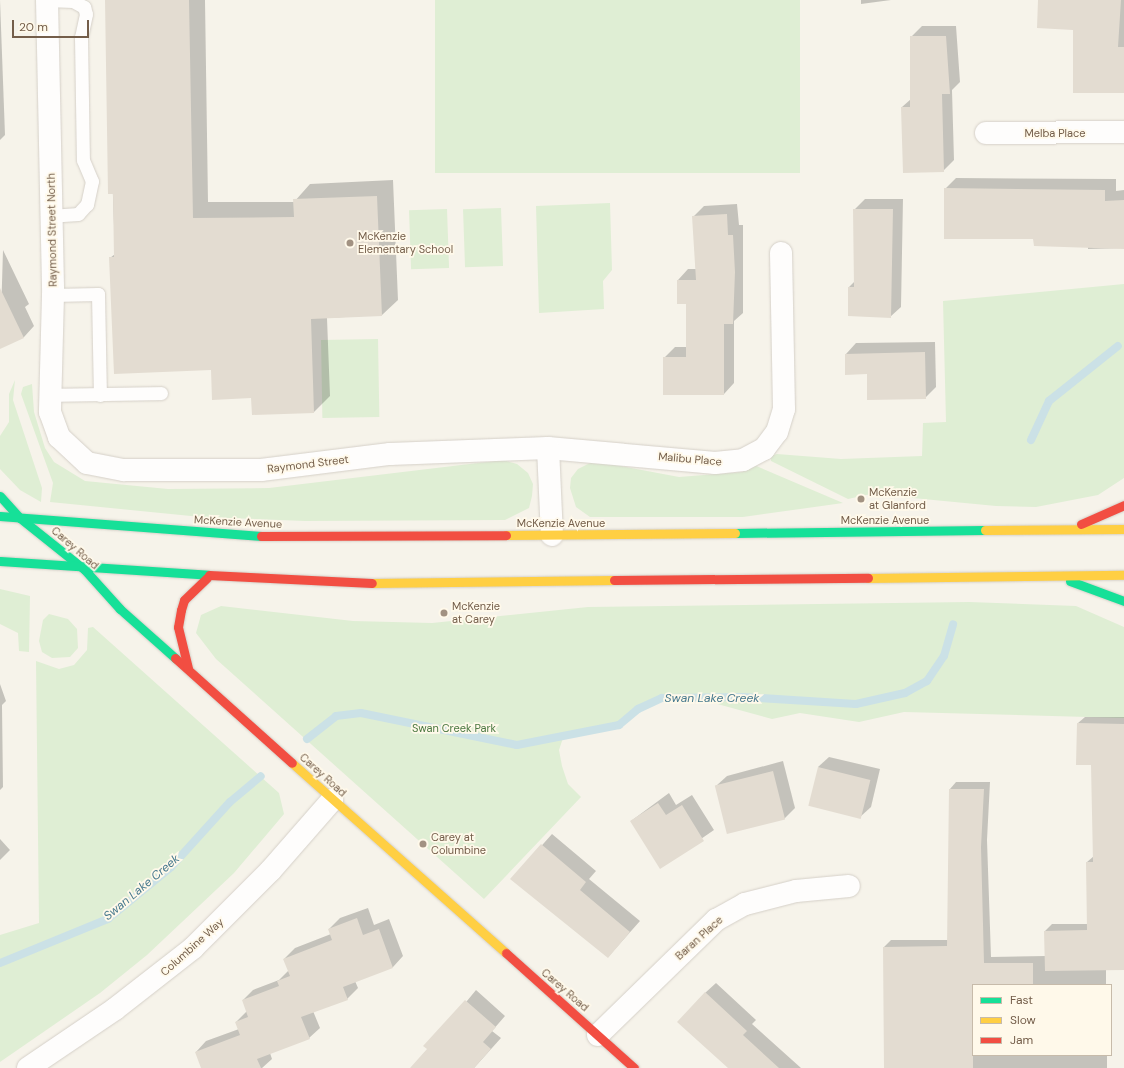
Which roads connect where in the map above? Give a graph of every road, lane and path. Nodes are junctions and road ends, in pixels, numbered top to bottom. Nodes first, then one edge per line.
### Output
1 (47, 0) edge
2 (1124, 132) edge
3 (986, 133) dead end
4 (51, 216) junction
5 (780, 253) dead end
6 (53, 295) junction
7 (161, 393) dead end
8 (49, 395) junction
9 (100, 395) junction
10 (548, 448) junction
11 (73, 452) joint
12 (0, 496) edge
13 (1124, 505) edge
14 (0, 516) edge
15 (20, 518) junction
16 (1124, 529) edge
17 (1057, 530) junction
18 (552, 535) junction
19 (0, 561) edge
20 (84, 569) junction
21 (1050, 575) junction
22 (1124, 575) edge
23 (207, 578) junction
24 (1124, 602) edge
25 (188, 668) junction
26 (332, 800) junction
27 (849, 886) dead end
28 (598, 1035) junction
29 (28, 1068) edge
30 (634, 1068) edge

1 - 4 street, Raymond Street North
1 - 4 lane
2 - 3 street, Melba Place
4 - 6 street, Raymond Street North
5 - 10 street, Malibu Place
6 - 8 street, Raymond Street North
6 - 9 lane
7 - 9 lane
8 - 9 lane
8 - 11 street, Raymond Street North
10 - 11 street, Raymond Street
10 - 18 street
12 - 15 main road, Carey Road
13 - 17 main road
14 - 15 main road, McKenzie Avenue
15 - 18 main road, McKenzie Avenue
15 - 20 main road, Carey Road
16 - 17 main road, McKenzie Avenue
17 - 18 main road, McKenzie Avenue
19 - 20 main road
20 - 23 main road
20 - 25 main road, Carey Road
21 - 22 main road
21 - 23 main road
21 - 24 main road
23 - 25 main road
25 - 26 main road, Carey Road
26 - 28 main road, Carey Road
26 - 29 street, Columbine Way
27 - 28 street, Baran Place
28 - 30 main road, Carey Road

